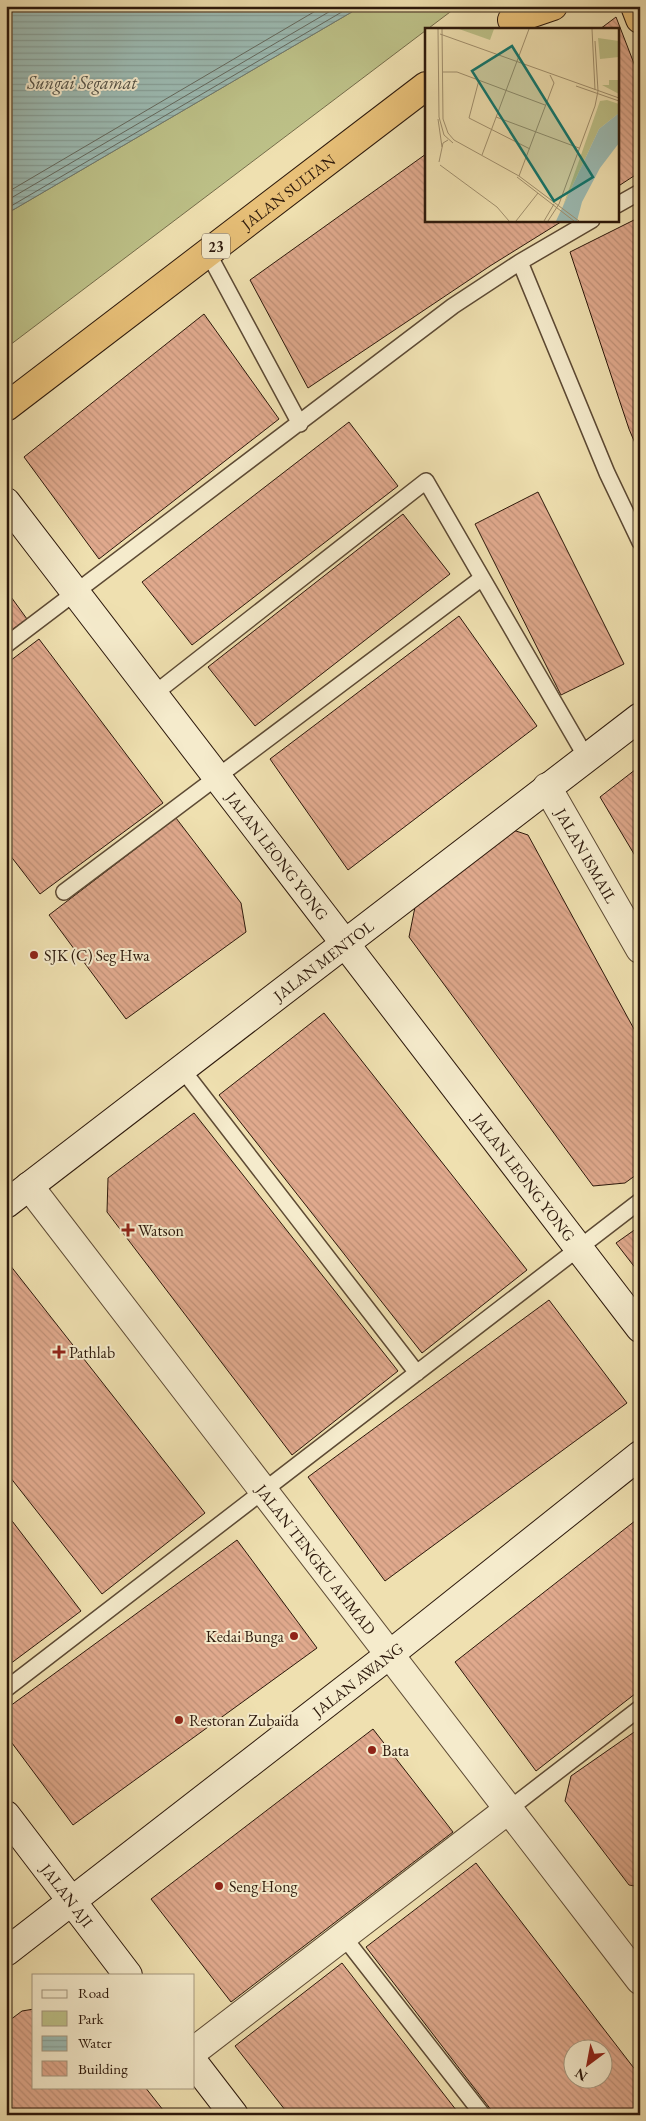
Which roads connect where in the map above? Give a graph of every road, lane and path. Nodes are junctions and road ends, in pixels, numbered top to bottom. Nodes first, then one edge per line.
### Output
1 (553, 6) edge
2 (635, 6) edge
3 (514, 18) edge
4 (640, 19) edge
5 (425, 87) edge
6 (640, 192) edge
7 (618, 205) edge
8 (590, 221) edge
9 (208, 253) junction
10 (520, 262) junction
11 (6, 407) edge
12 (300, 424) junction
13 (6, 502) edge
14 (640, 542) edge
15 (482, 578) junction
16 (75, 591) junction
17 (6, 645) edge
18 (154, 694) junction
19 (640, 717) edge
20 (586, 757) junction
21 (218, 777) junction
22 (547, 787) junction
23 (64, 892) dead end
24 (345, 943) junction
25 (640, 949) edge
26 (182, 1069) junction
27 (30, 1186) junction
28 (640, 1201) edge
29 (6, 1204) edge
30 (579, 1248) junction
31 (640, 1328) edge
32 (417, 1373) junction
33 (640, 1455) edge
34 (263, 1492) junction
35 (389, 1655) junction
36 (6, 1689) edge
37 (640, 1708) edge
38 (509, 1809) junction
39 (6, 1815) edge
40 (74, 1901) junction
41 (343, 1936) junction
42 (6, 1952) edge
43 (637, 1969) edge
44 (127, 1974) edge
45 (195, 2050) edge
46 (195, 2064) edge
47 (234, 2115) edge
48 (483, 2115) edge

1 - 3 highway
2 - 4 highway
5 - 9 highway, JALAN SULTAN / 23
6 - 7 lane
8 - 10 lane
9 - 11 highway, JALAN SULTAN / 23
9 - 12 lane
10 - 12 lane
10 - 14 lane
12 - 16 lane
13 - 16 street, JALAN LEONG YONG
15 - 18 lane
15 - 20 lane
15 - 21 lane
16 - 17 lane
16 - 18 street, JALAN LEONG YONG
18 - 21 street, JALAN LEONG YONG
19 - 20 street, JALAN MENTOL
20 - 22 street, JALAN MENTOL
21 - 23 lane
21 - 24 street, JALAN LEONG YONG
22 - 24 street, JALAN MENTOL
22 - 25 street, JALAN ISMAIL
24 - 26 street, JALAN MENTOL
24 - 30 street, JALAN LEONG YONG
26 - 27 street, JALAN MENTOL
26 - 32 lane
27 - 29 street, JALAN MENTOL
27 - 34 street, JALAN TENGKU AHMAD
28 - 30 lane
30 - 31 street, JALAN LEONG YONG
30 - 32 lane
32 - 34 lane
33 - 35 street, JALAN AWANG
34 - 35 street, JALAN TENGKU AHMAD
34 - 36 lane
35 - 38 street, JALAN TENGKU AHMAD
35 - 40 street, JALAN AWANG
37 - 38 lane
38 - 41 street
38 - 43 street, JALAN TENGKU AHMAD
39 - 40 street, JALAN AJI
40 - 42 street, JALAN AWANG
40 - 44 street, JALAN AJI
41 - 45 street
41 - 48 lane
46 - 47 street

